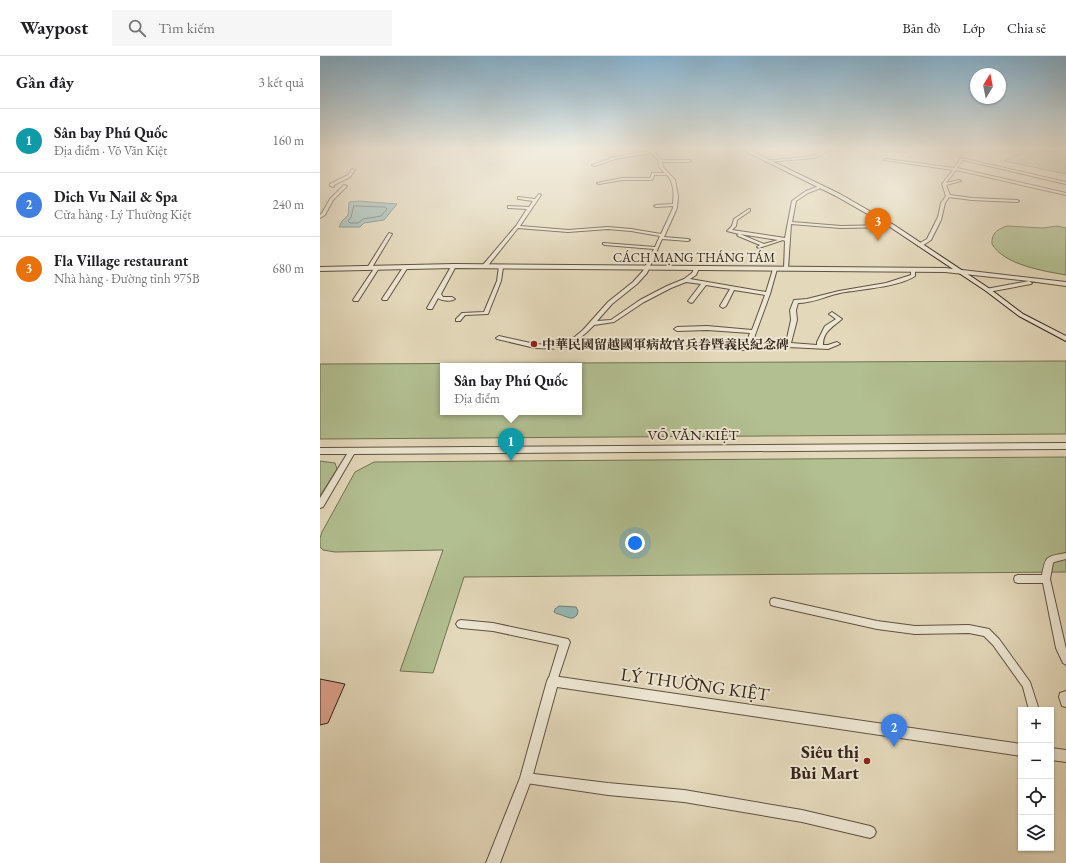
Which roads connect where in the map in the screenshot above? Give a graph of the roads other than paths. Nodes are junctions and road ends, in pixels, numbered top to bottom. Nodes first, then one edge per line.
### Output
1 (343, 188) edge
2 (674, 188) edge
3 (818, 188) edge
4 (825, 188) edge
5 (945, 188) edge
6 (1037, 188) edge
7 (1066, 188) edge
8 (1060, 193) junction
9 (1066, 194) edge
10 (948, 196) junction
11 (519, 198) dead end
12 (1017, 201) dead end
13 (676, 205) junction
14 (509, 206) dead end
15 (656, 206) dead end
16 (531, 208) junction
17 (749, 210) dead end
18 (320, 217) edge
19 (791, 223) junction
20 (892, 226) junction
21 (517, 227) junction
22 (733, 232) junction
23 (390, 234) dead end
24 (662, 237) junction
25 (688, 240) dead end
26 (782, 240) junction
27 (788, 240) junction
28 (605, 244) dead end
29 (920, 245) junction
30 (656, 248) junction
31 (454, 266) junction
32 (406, 267) junction
33 (484, 267) junction
34 (501, 267) junction
35 (369, 268) junction
36 (377, 268) junction
37 (647, 268) junction
38 (697, 268) junction
39 (320, 269) edge
40 (775, 269) junction
41 (786, 269) junction
42 (913, 271) junction
43 (963, 273) junction
44 (686, 280) junction
45 (1038, 281) junction
46 (704, 284) junction
47 (1066, 284) edge
48 (732, 289) junction
49 (988, 290) junction
50 (438, 294) junction
51 (768, 294) junction
52 (386, 299) dead end
53 (452, 299) dead end
54 (356, 300) dead end
55 (691, 301) dead end
56 (723, 306) dead end
57 (430, 308) dead end
58 (832, 314) dead end
59 (458, 320) dead end
60 (593, 323) junction
61 (677, 329) dead end
62 (754, 332) junction
63 (500, 338) dead end
64 (1066, 339) edge
65 (837, 344) dead end
66 (788, 345) junction
67 (697, 346) dead end
68 (748, 347) junction
69 (820, 347) junction
70 (1066, 446) edge
71 (320, 451) edge
72 (352, 451) junction
73 (320, 505) edge
74 (1066, 556) edge
75 (1018, 579) dead end
76 (1046, 579) junction
77 (774, 602) dead end
78 (461, 624) dead end
79 (1066, 660) edge
80 (553, 681) junction
81 (1066, 696) edge
82 (1066, 702) edge
83 (1033, 707) edge
84 (1018, 750) edge
85 (1054, 754) edge
86 (1066, 756) edge
87 (526, 778) junction
88 (870, 832) dead end
89 (493, 863) edge

1 - 18 street
2 - 13 street
3 - 19 street
4 - 20 main road
5 - 10 street
6 - 8 street
7 - 8 street
8 - 9 street
10 - 12 street
10 - 29 street
11 - 16 street
13 - 15 street
13 - 24 street
14 - 16 street
16 - 21 street
17 - 22 street
19 - 20 street
19 - 27 street
20 - 29 main road
21 - 24 street
21 - 33 street
22 - 26 street
22 - 26 street
23 - 35 street
24 - 25 street
24 - 30 street
26 - 27 street
27 - 41 street
28 - 30 street
29 - 43 main road
30 - 37 street
31 - 32 street, CÁCH MẠNG THÁNG TÁM
31 - 33 street, CÁCH MẠNG THÁNG TÁM
31 - 50 street
32 - 36 street, CÁCH MẠNG THÁNG TÁM
32 - 52 street
33 - 34 street, CÁCH MẠNG THÁNG TÁM
34 - 37 street, CÁCH MẠNG THÁNG TÁM
34 - 59 street
35 - 36 street, CÁCH MẠNG THÁNG TÁM
35 - 39 street, CÁCH MẠNG THÁNG TÁM
36 - 54 street
37 - 38 street, CÁCH MẠNG THÁNG TÁM
37 - 60 street
38 - 40 street, CÁCH MẠNG THÁNG TÁM
38 - 44 street
40 - 41 street, CÁCH MẠNG THÁNG TÁM
40 - 51 street
41 - 42 street, CÁCH MẠNG THÁNG TÁM
42 - 43 street, CÁCH MẠNG THÁNG TÁM
42 - 66 street
43 - 45 street, CÁCH MẠNG THÁNG TÁM
43 - 49 main road
44 - 46 street
44 - 60 street
45 - 47 street, CÁCH MẠNG THÁNG TÁM
45 - 49 street
46 - 48 street
46 - 55 street
48 - 51 street
48 - 56 street
49 - 64 main road
50 - 53 street
50 - 57 street
51 - 62 street
58 - 69 street
60 - 63 street
61 - 62 street
62 - 68 street
65 - 69 street
66 - 68 street
66 - 69 street
67 - 68 street
70 - 72 street, VÕ VĂN KIỆT
71 - 72 street, VÕ VĂN KIỆT
72 - 73 street
74 - 76 street
75 - 76 street
76 - 79 street
77 - 83 street
78 - 80 street
80 - 84 street, LÝ THƯỜNG KIỆT
80 - 87 street
81 - 82 street
85 - 86 street
87 - 88 street
87 - 89 street

